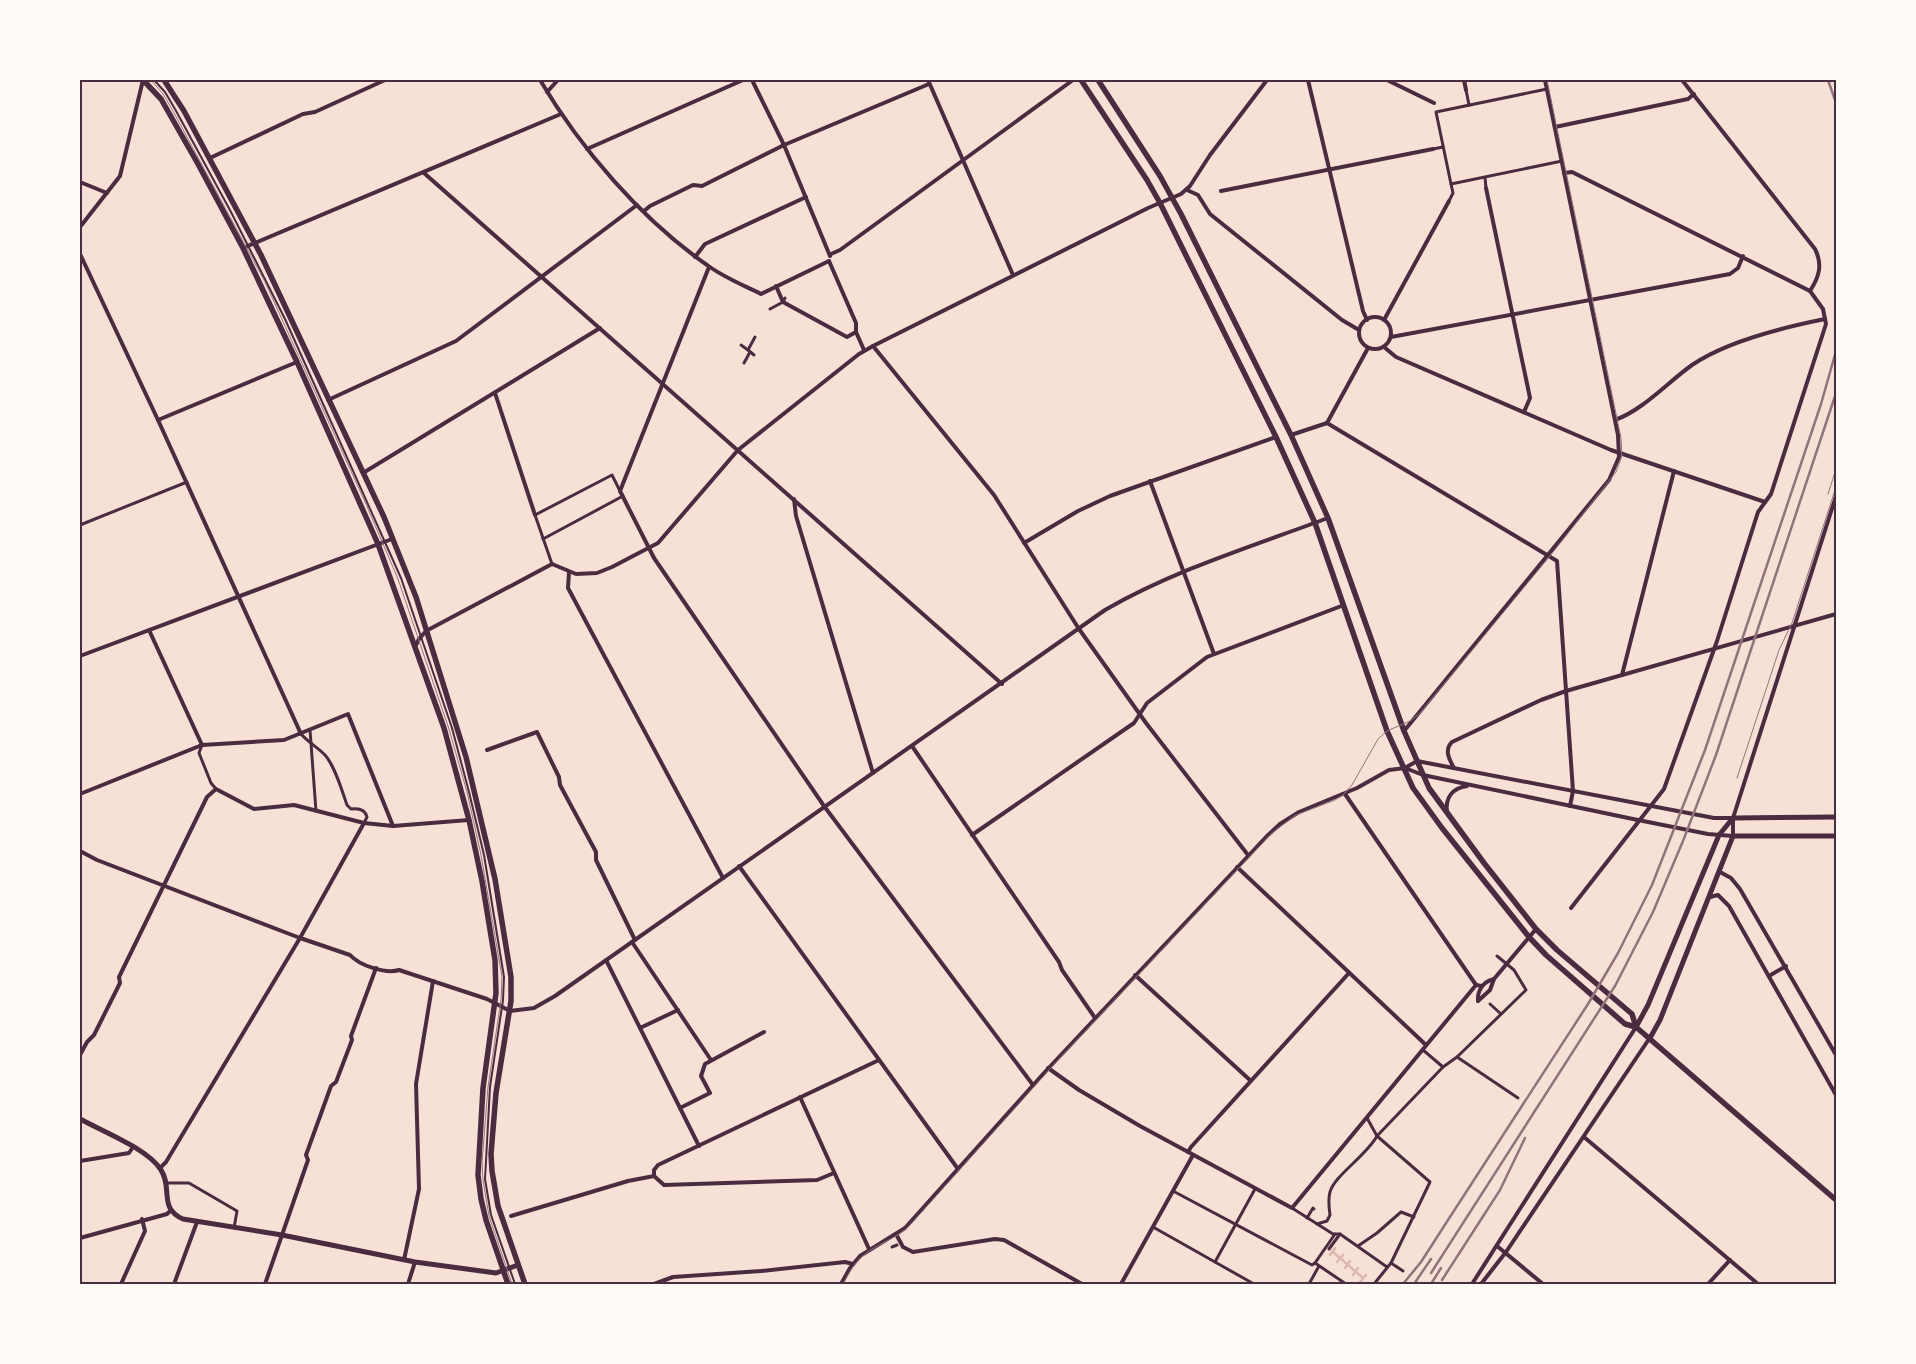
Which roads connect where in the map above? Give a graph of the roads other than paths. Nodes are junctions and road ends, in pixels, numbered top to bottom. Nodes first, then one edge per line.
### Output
1 (143, 80) edge
2 (154, 80) edge
3 (164, 80) edge
4 (385, 80) edge
5 (540, 80) edge
6 (558, 80) edge
7 (743, 80) edge
8 (752, 80) edge
9 (1073, 80) edge
10 (1081, 80) edge
11 (1098, 80) edge
12 (1267, 80) edge
13 (1308, 80) edge
14 (1387, 80) edge
15 (1464, 80) edge
16 (1545, 80) edge
17 (1682, 80) edge
18 (928, 82) edge
19 (1547, 89) junction
20 (1466, 90) joint
21 (547, 92) junction
22 (1694, 94) junction
23 (1434, 103) joint
24 (1470, 105) junction
25 (1436, 112) junction
26 (561, 114) junction
27 (1555, 127) junction
28 (784, 145) junction
29 (1443, 147) junction
30 (587, 149) junction
31 (1433, 149) joint
32 (210, 158) junction
33 (963, 160) junction
34 (1562, 161) junction
35 (1329, 170) junction
36 (424, 173) junction
37 (1564, 173) junction
38 (1484, 178) junction
39 (80, 182) edge
40 (1451, 184) junction
41 (1486, 188) joint
42 (1187, 190) junction
43 (1221, 191) dead end
44 (107, 193) junction
45 (806, 197) junction
46 (1172, 198) junction
47 (1449, 201) joint
48 (1160, 203) junction
49 (637, 205) junction
50 (644, 211) junction
51 (80, 227) edge
52 (249, 246) junction
53 (80, 254) edge
54 (831, 254) junction
55 (1743, 256) junction
56 (695, 257) junction
57 (829, 261) junction
58 (709, 267) junction
59 (1013, 275) junction
60 (543, 277) junction
61 (776, 286) junction
62 (1810, 291) junction
63 (784, 300) junction
64 (1590, 300) junction
65 (770, 309) dead end
66 (1513, 315) junction
67 (1825, 319) junction
68 (1367, 320) junction
69 (1384, 320) junction
70 (600, 328) junction
71 (1359, 330) junction
72 (856, 332) junction
73 (755, 337) dead end
74 (1391, 337) junction
75 (741, 345) dead end
76 (873, 346) junction
77 (1384, 347) junction
78 (1368, 348) junction
79 (864, 350) junction
80 (749, 351) junction
81 (754, 355) dead end
82 (298, 362) junction
83 (744, 363) dead end
84 (662, 384) junction
85 (495, 393) junction
86 (328, 400) junction
87 (1524, 412) junction
88 (158, 420) junction
89 (1615, 420) junction
90 (1327, 422) junction
91 (1291, 435) junction
92 (1276, 437) junction
93 (738, 450) junction
94 (1620, 453) junction
95 (1674, 471) junction
96 (362, 473) junction
97 (1150, 481) junction
98 (187, 482) junction
99 (620, 491) junction
100 (623, 496) junction
101 (1836, 496) edge
102 (794, 499) junction
103 (1765, 502) junction
104 (536, 514) junction
105 (1328, 518) junction
106 (1315, 523) junction
107 (80, 525) edge
108 (543, 538) junction
109 (392, 539) junction
110 (385, 542) junction
111 (1024, 543) junction
112 (378, 544) junction
113 (649, 548) junction
114 (1549, 555) junction
115 (552, 564) junction
116 (569, 572) junction
117 (1184, 572) junction
118 (240, 597) junction
119 (1344, 606) junction
120 (1836, 614) edge
121 (1793, 626) junction
122 (1078, 629) junction
123 (149, 630) junction
124 (418, 630) junction
125 (426, 631) junction
126 (421, 637) junction
127 (415, 647) junction
128 (1714, 649) junction
129 (1214, 654) junction
130 (80, 656) edge
131 (1622, 675) junction
132 (1002, 684) junction
133 (1566, 691) junction
134 (1140, 713) junction
135 (310, 730) junction
136 (1404, 730) junction
137 (301, 734) junction
138 (310, 743) junction
139 (202, 745) junction
140 (912, 746) junction
141 (486, 750) dead end
142 (1417, 762) junction
143 (1405, 768) junction
144 (1454, 768) junction
145 (872, 773) junction
146 (1423, 775) junction
147 (1470, 786) junction
148 (216, 789) junction
149 (1572, 791) junction
150 (80, 794) edge
151 (1344, 794) junction
152 (824, 806) junction
153 (1570, 806) junction
154 (1651, 806) junction
155 (316, 811) junction
156 (1836, 817) edge
157 (1450, 818) junction
158 (1733, 818) junction
159 (469, 820) junction
160 (1640, 820) junction
161 (364, 823) junction
162 (393, 826) junction
163 (972, 835) junction
164 (1719, 835) junction
165 (1733, 836) junction
166 (1836, 836) edge
167 (80, 851) edge
168 (1248, 855) junction
169 (739, 866) junction
170 (1238, 867) junction
171 (1720, 872) junction
172 (723, 878) junction
173 (164, 885) junction
174 (1710, 897) junction
175 (1571, 908) dead end
176 (1536, 929) junction
177 (1529, 937) junction
178 (300, 938) junction
179 (633, 941) junction
180 (1497, 956) dead end
181 (606, 960) junction
182 (1506, 964) junction
183 (1786, 966) junction
184 (376, 968) junction
185 (1349, 973) junction
186 (1135, 975) junction
187 (1769, 976) junction
188 (1494, 979) junction
189 (433, 982) junction
190 (1476, 985) junction
191 (1482, 986) junction
192 (495, 1003) junction
193 (1490, 1004) dead end
194 (502, 1007) junction
195 (678, 1010) junction
196 (510, 1011) junction
197 (1502, 1014) junction
198 (1095, 1018) junction
199 (1636, 1027) junction
200 (640, 1028) junction
201 (764, 1032) dead end
202 (1650, 1038) junction
203 (1426, 1045) junction
204 (1423, 1050) junction
205 (80, 1055) edge
206 (1836, 1055) edge
207 (1457, 1057) junction
208 (711, 1060) junction
209 (879, 1060) junction
210 (1443, 1067) junction
211 (1048, 1068) junction
212 (1251, 1081) junction
213 (1034, 1085) junction
214 (1836, 1095) edge
215 (800, 1097) junction
216 (1518, 1098) dead end
217 (680, 1108) junction
218 (1367, 1118) junction
219 (80, 1119) edge
220 (1377, 1136) junction
221 (1584, 1137) junction
222 (699, 1146) junction
223 (133, 1147) junction
224 (1188, 1152) junction
225 (1193, 1155) junction
226 (80, 1161) edge
227 (160, 1168) junction
228 (958, 1169) junction
229 (834, 1173) junction
230 (654, 1176) junction
231 (166, 1183) junction
232 (1256, 1190) junction
233 (1173, 1191) junction
234 (1836, 1200) edge
235 (1292, 1208) junction
236 (1314, 1209) dead end
237 (171, 1210) junction
238 (511, 1216) dead end
239 (1414, 1217) junction
240 (1308, 1218) junction
241 (142, 1219) junction
242 (196, 1222) junction
243 (1318, 1224) junction
244 (1235, 1225) junction
245 (1153, 1227) junction
246 (234, 1228) junction
247 (896, 1234) junction
248 (1338, 1234) junction
249 (282, 1235) junction
250 (80, 1238) edge
251 (897, 1245) dead end
252 (1358, 1246) junction
253 (1497, 1246) junction
254 (892, 1247) dead end
255 (868, 1249) junction
256 (1329, 1249) dead end
257 (1506, 1252) junction
258 (404, 1260) junction
259 (1730, 1260) junction
260 (415, 1262) junction
261 (1215, 1262) junction
262 (1315, 1263) junction
263 (1391, 1263) junction
264 (853, 1264) junction
265 (518, 1265) junction
266 (1319, 1266) junction
267 (1388, 1267) junction
268 (506, 1269) junction
269 (1403, 1271) dead end
270 (121, 1284) edge
271 (174, 1284) edge
272 (265, 1284) edge
273 (408, 1284) edge
274 (508, 1284) edge
275 (515, 1284) edge
276 (525, 1284) edge
277 (654, 1284) edge
278 (841, 1284) edge
279 (1082, 1284) edge
280 (1121, 1284) edge
281 (1254, 1284) edge
282 (1309, 1284) edge
283 (1346, 1284) edge
284 (1374, 1284) edge
285 (1472, 1284) edge
286 (1481, 1284) edge
287 (1543, 1284) edge
288 (1708, 1284) edge
289 (1758, 1284) edge

1 - 44 street
1 - 52 main road
2 - 52 lane
3 - 32 main road
4 - 32 street
5 - 21 street
6 - 21 street
7 - 30 street
8 - 28 street
9 - 33 street
10 - 48 main road
11 - 46 main road
12 - 42 street
13 - 35 street
14 - 23 street
15 - 20 street
16 - 19 street
17 - 22 street
18 - 28 street
18 - 33 street
19 - 24 street
19 - 27 street
20 - 24 street
21 - 26 street
22 - 27 street
22 - 62 street
23 - 25 street
24 - 25 street
25 - 29 street
26 - 30 street
26 - 36 street
27 - 34 street
28 - 45 street
28 - 50 street
29 - 31 street
29 - 40 street
30 - 49 street
31 - 35 street
32 - 52 main road
33 - 54 street
33 - 59 street
34 - 37 street
34 - 38 street
35 - 43 street
35 - 68 street
36 - 52 street
36 - 60 street
37 - 55 street
37 - 64 street
38 - 40 street
38 - 41 street
39 - 44 street
40 - 47 street
41 - 66 street
42 - 46 street
42 - 71 street
44 - 51 street
45 - 54 street
45 - 56 street
46 - 48 street
46 - 91 main road
47 - 69 street
48 - 59 street
48 - 92 main road
49 - 50 street
49 - 60 street
50 - 56 street
52 - 82 main road
52 - 86 main road
52 - 110 lane
53 - 88 street
54 - 57 street
55 - 62 street
55 - 64 street
56 - 58 street
57 - 61 street
57 - 72 street
58 - 61 street
58 - 84 street
59 - 76 street
60 - 70 street
60 - 86 street
61 - 63 street
62 - 67 street
63 - 65 street
63 - 72 street
64 - 66 street
64 - 89 street
66 - 74 street
66 - 87 street
67 - 89 street
67 - 103 street
68 - 69 street
68 - 71 street
69 - 74 street
70 - 84 street
70 - 85 street
71 - 78 street
72 - 79 street
73 - 80 street
74 - 77 street
75 - 80 street
76 - 79 street
76 - 111 street
77 - 78 street
77 - 87 street
78 - 90 street
79 - 93 street
80 - 81 street
80 - 83 street
82 - 88 street
82 - 112 main road
84 - 93 street
84 - 99 street
85 - 96 street
85 - 104 street
86 - 96 main road
87 - 94 street
88 - 98 street
89 - 94 street
90 - 91 street
90 - 114 street
91 - 105 main road
92 - 97 street
92 - 106 main road
93 - 102 street
93 - 113 street
94 - 95 street
94 - 114 street
95 - 103 street
95 - 131 street
96 - 109 main road
97 - 111 street
97 - 117 street
98 - 107 street
98 - 118 street
99 - 100 street
99 - 104 street
100 - 108 street
100 - 113 street
101 - 121 street
102 - 132 street
102 - 145 street
103 - 128 street
104 - 108 street
105 - 106 street
105 - 136 main road
106 - 117 street
106 - 119 main road
108 - 115 street
109 - 110 street
109 - 125 main road
110 - 112 street
110 - 124 lane
111 - 122 street
112 - 118 street
112 - 127 main road
113 - 116 street
113 - 152 street
114 - 133 street
114 - 136 street
115 - 116 street
115 - 125 street
116 - 172 street
117 - 122 street
117 - 129 street
118 - 123 street
118 - 137 street
119 - 129 street
119 - 143 main road
120 - 121 street
121 - 128 street
121 - 158 street
122 - 132 street
122 - 134 street
123 - 130 street
123 - 139 street
124 - 125 lane
124 - 126 lane
125 - 126 street
125 - 196 main road
126 - 127 street
126 - 194 lane
127 - 159 main road
128 - 131 street
128 - 154 street
129 - 134 street
131 - 133 street
132 - 140 street
133 - 144 street
133 - 149 street
134 - 163 street
134 - 168 street
135 - 137 street
135 - 138 street
135 - 162 street
136 - 142 main road
137 - 138 street
137 - 139 street
138 - 155 street
138 - 161 street
139 - 148 street
139 - 150 street
140 - 145 street
140 - 163 street
141 - 179 street
142 - 143 street
142 - 144 street
142 - 146 main road
143 - 146 street
143 - 151 street
143 - 177 main road
144 - 149 street
145 - 152 street
146 - 147 street
146 - 157 main road
147 - 153 street
147 - 157 street
148 - 155 street
148 - 173 street
149 - 153 street
149 - 154 street
151 - 168 street
151 - 190 street
152 - 169 street
152 - 213 street
153 - 160 street
154 - 158 street
154 - 160 street
155 - 161 street
156 - 158 street
157 - 176 main road
158 - 164 street
158 - 165 street
159 - 162 street
159 - 192 main road
160 - 164 street
160 - 175 street
161 - 162 street
161 - 178 street
163 - 198 street
164 - 165 street
164 - 199 street
165 - 166 street
165 - 171 street
167 - 173 street
168 - 170 street
169 - 172 street
169 - 209 street
170 - 185 street
170 - 186 street
171 - 174 street
171 - 183 street
172 - 179 street
173 - 178 street
173 - 205 street
174 - 187 street
174 - 202 street
176 - 177 street
176 - 199 main road
177 - 182 street
177 - 199 main road
178 - 184 street
178 - 227 street
179 - 181 street
179 - 195 street
180 - 182 street
181 - 196 street
181 - 200 street
182 - 188 street
182 - 197 street
183 - 187 street
183 - 206 street
184 - 189 street
184 - 249 street
185 - 203 street
185 - 212 street
186 - 198 street
186 - 212 street
187 - 214 street
188 - 191 street
188 - 191 street
189 - 192 street
189 - 258 street
190 - 191 street
190 - 203 street
192 - 194 street
192 - 268 main road
193 - 197 street
194 - 196 street
194 - 268 lane
195 - 200 street
195 - 208 street
196 - 265 main road
197 - 207 street
198 - 211 street
199 - 202 main road
199 - 253 street
200 - 217 street
201 - 208 street
202 - 221 street
202 - 234 main road
203 - 204 street
204 - 210 street
204 - 218 street
207 - 210 street
207 - 216 street
208 - 217 street
209 - 215 street
209 - 228 street
210 - 220 street
211 - 213 street
211 - 224 street
212 - 224 street
213 - 228 street
215 - 222 street
215 - 229 street
217 - 222 street
218 - 220 street
218 - 235 street
219 - 223 street
220 - 239 street
220 - 243 street
221 - 257 street
221 - 259 street
222 - 230 street
223 - 226 street
223 - 227 street
224 - 225 street
225 - 232 street
225 - 233 street
227 - 231 street
228 - 247 street
229 - 230 street
229 - 255 street
230 - 238 street
231 - 237 street
231 - 246 street
232 - 235 street
232 - 244 street
233 - 244 street
233 - 245 street
235 - 240 street
236 - 240 street
237 - 241 street
237 - 242 street
239 - 252 street
239 - 263 street
240 - 243 street
241 - 250 street
241 - 270 street
242 - 246 street
242 - 271 street
243 - 248 street
244 - 261 street
244 - 262 street
245 - 261 street
245 - 280 street
246 - 249 street
247 - 255 street
247 - 279 street
248 - 252 street
248 - 256 street
248 - 262 street
249 - 258 street
249 - 272 street
251 - 254 street
252 - 267 street
253 - 257 street
253 - 285 street
255 - 264 street
257 - 286 street
257 - 287 street
258 - 260 street
259 - 288 street
259 - 289 street
260 - 268 street
260 - 273 street
261 - 281 street
262 - 266 street
263 - 267 street
263 - 269 street
264 - 277 street
264 - 278 street
265 - 268 street
265 - 276 main road
266 - 282 street
266 - 283 street
267 - 284 street
268 - 274 main road
268 - 275 lane

